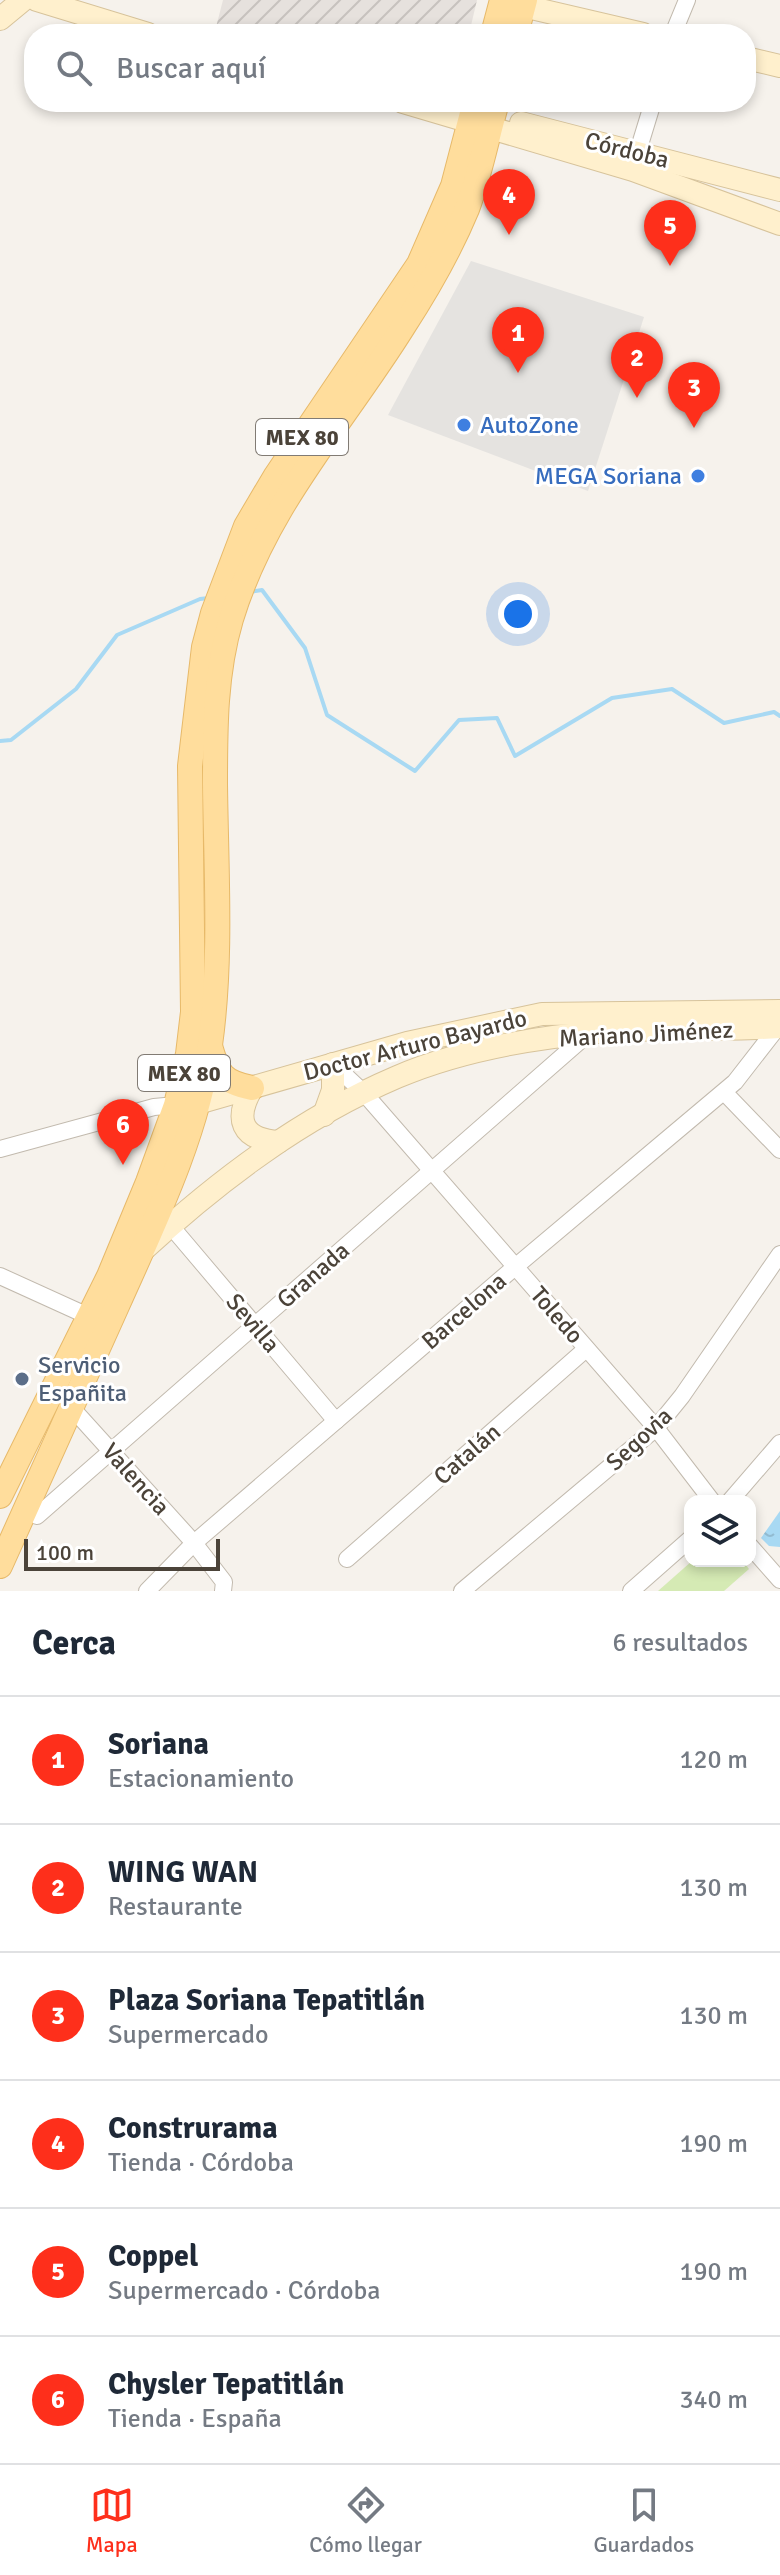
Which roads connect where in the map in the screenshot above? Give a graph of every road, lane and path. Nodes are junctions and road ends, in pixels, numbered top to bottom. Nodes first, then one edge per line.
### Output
1 (23, 0) edge
2 (37, 0) edge
3 (687, 0) edge
4 (517, 12) edge
5 (0, 19) edge
6 (115, 24) edge
7 (557, 24) edge
8 (586, 24) edge
9 (677, 24) edge
10 (756, 60) edge
11 (780, 66) edge
12 (756, 71) edge
13 (780, 77) edge
14 (442, 112) edge
15 (650, 112) edge
16 (486, 117) edge
17 (635, 162) junction
18 (780, 190) edge
19 (780, 224) edge
20 (223, 615) junction
21 (603, 1013) junction
22 (779, 1020) edge
23 (589, 1033) junction
24 (210, 1046) junction
25 (333, 1064) junction
26 (252, 1088) junction
27 (724, 1092) junction
28 (364, 1093) junction
29 (187, 1104) junction
30 (324, 1115) junction
31 (278, 1142) junction
32 (0, 1149) edge
33 (780, 1150) edge
34 (431, 1170) junction
35 (170, 1225) junction
36 (141, 1252) junction
37 (780, 1254) edge
38 (515, 1267) junction
39 (0, 1276) edge
40 (88, 1316) junction
41 (255, 1326) junction
42 (586, 1349) junction
43 (59, 1375) junction
44 (71, 1407) junction
45 (336, 1421) junction
46 (656, 1428) junction
47 (780, 1443) edge
48 (112, 1452) junction
49 (38, 1481) junction
50 (4, 1490) edge
51 (707, 1495) edge
52 (735, 1495) edge
53 (0, 1516) edge
54 (37, 1516) dead end
55 (194, 1543) junction
56 (684, 1544) edge
57 (756, 1552) edge
58 (347, 1559) dead end
59 (0, 1566) edge
60 (778, 1573) edge
61 (147, 1591) edge
62 (223, 1591) edge
63 (462, 1591) edge
64 (631, 1591) edge

1 - 5 street
2 - 6 street
3 - 9 street
4 - 7 street
4 - 8 street
10 - 11 street
12 - 13 street
14 - 16 street, Córdoba
15 - 17 street
16 - 17 street, Córdoba
16 - 20 main road, MEX 80
17 - 18 street, Córdoba
17 - 19 street, Córdoba
20 - 24 main road, MEX 80
20 - 29 main road, MEX 80
21 - 22 street, Doctor Arturo Bayardo
21 - 23 street, Granada
21 - 25 street, Doctor Arturo Bayardo
22 - 23 street, Mariano Jiménez
22 - 27 street, Barcelona
23 - 28 street, Mariano Jiménez
23 - 34 street, Granada
24 - 26 main road
24 - 29 main road, MEX 80
25 - 26 street, Doctor Arturo Bayardo
25 - 28 street, Toledo
25 - 30 street
26 - 29 street, Doctor Arturo Bayardo
26 - 31 street
27 - 33 street
27 - 38 street, Barcelona
28 - 30 street, Mariano Jiménez
28 - 34 street, Toledo
29 - 32 street
29 - 36 main road, MEX 80
29 - 40 main road, MEX 80
30 - 31 street, Mariano Jiménez
31 - 35 street, Mariano Jiménez
34 - 38 street, Toledo
34 - 41 street, Granada
35 - 36 street, Mariano Jiménez
35 - 41 street, Sevilla
36 - 44 main road, MEX 80
37 - 46 street, Segovia
38 - 42 street, Toledo
38 - 45 street, Barcelona
39 - 40 street
40 - 43 main road, MEX 80
41 - 45 street, Sevilla
41 - 48 street, Granada
42 - 46 street, Toledo
42 - 58 street, Catalán
43 - 49 main road
43 - 50 main road, MEX 80
44 - 48 street, Valencia
44 - 49 main road, MEX 80
45 - 55 street, Barcelona
46 - 51 street, Toledo
46 - 63 street, Segovia
47 - 52 street
48 - 54 street, Granada
48 - 55 street, Valencia
49 - 59 main road, MEX 80
50 - 53 main road
55 - 61 street, Barcelona
55 - 62 street, Valencia
56 - 64 street
57 - 60 street

